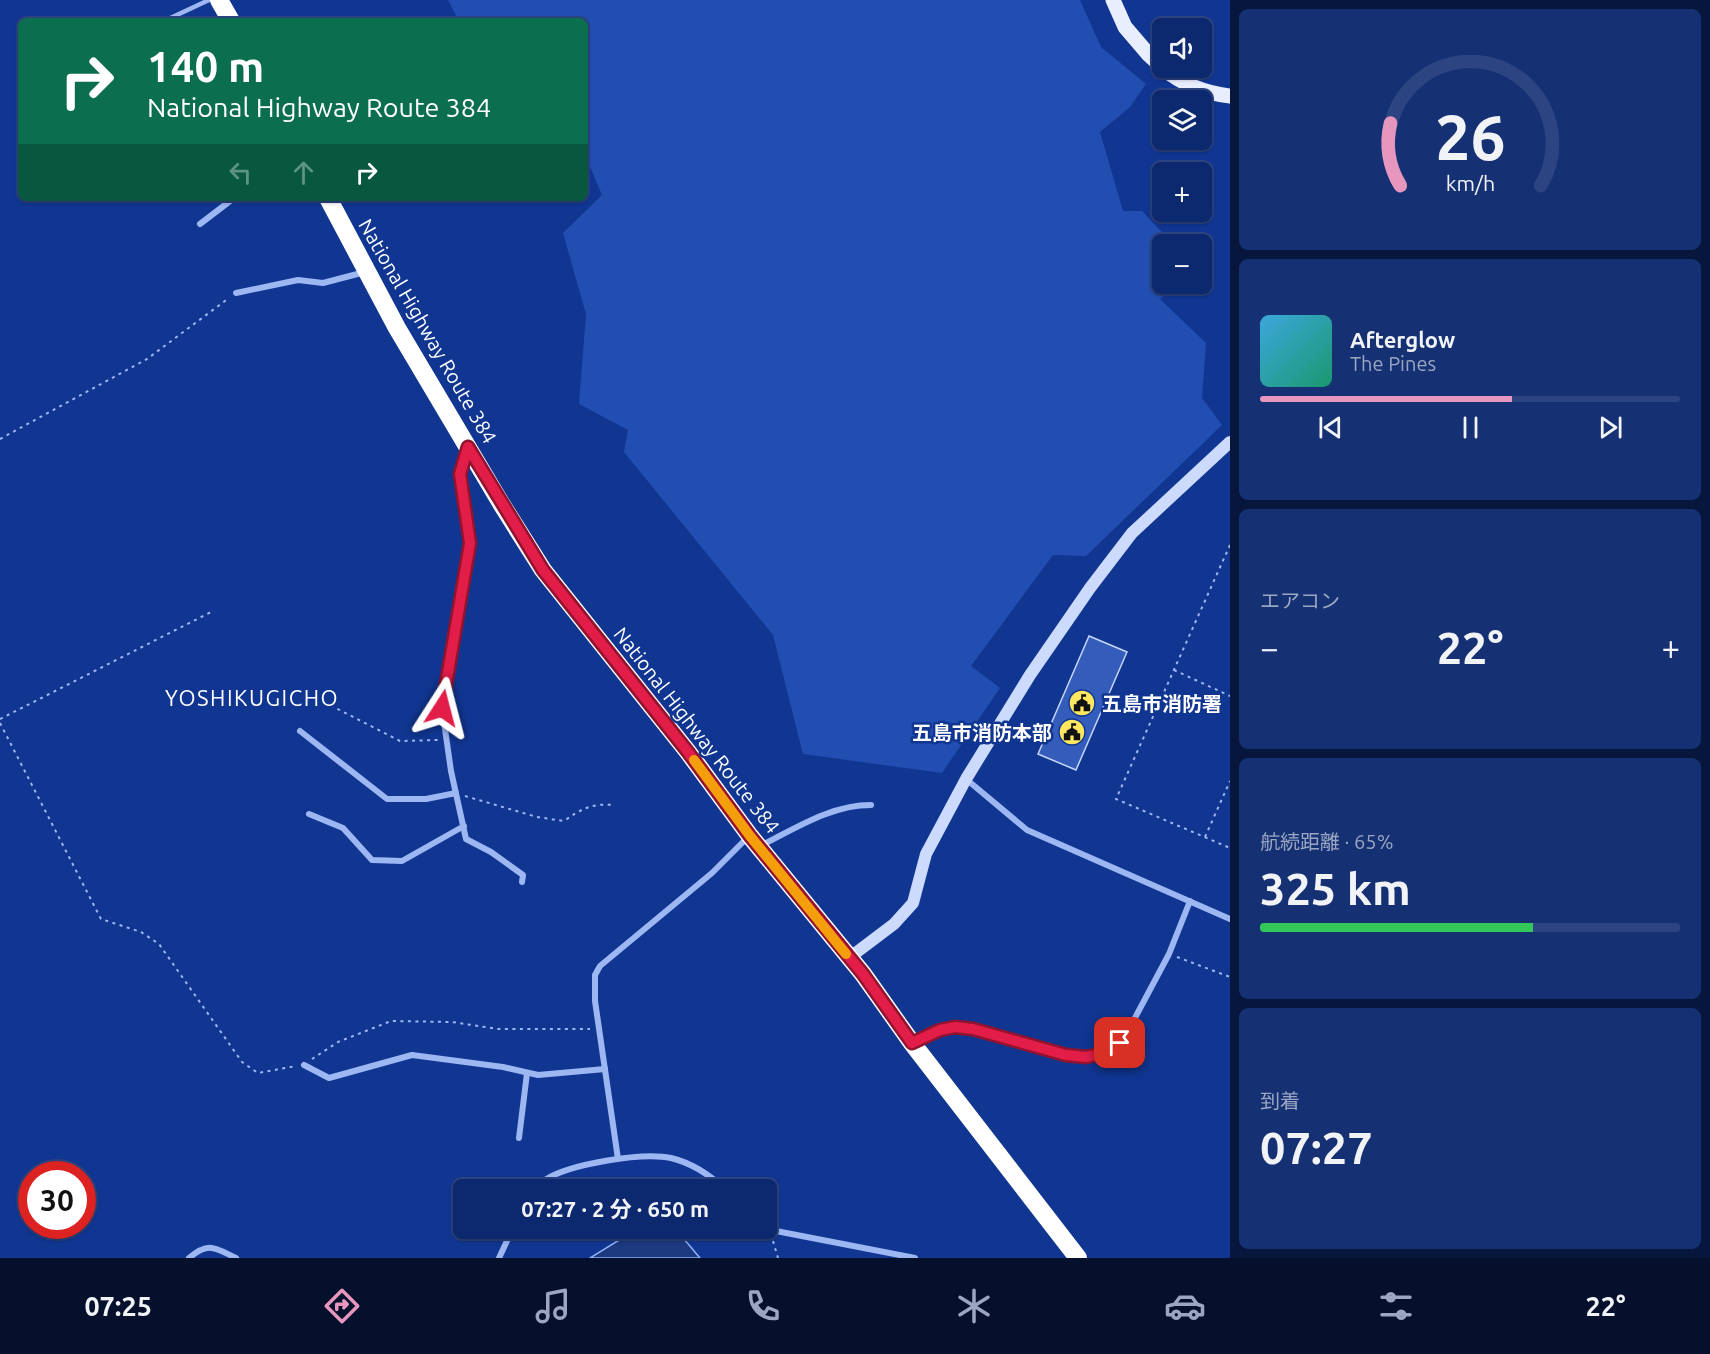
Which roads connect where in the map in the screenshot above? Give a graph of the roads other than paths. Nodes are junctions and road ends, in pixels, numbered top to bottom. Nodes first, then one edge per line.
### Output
1 (209, 0) edge
2 (219, 0) edge
3 (1113, 0) edge
4 (170, 18) edge
5 (229, 18) edge
6 (1152, 58) edge
7 (1174, 78) edge
8 (1230, 96) edge
9 (230, 201) edge
10 (330, 201) edge
11 (200, 224) dead end
12 (368, 271) junction
13 (236, 293) road end
14 (1230, 442) edge
15 (468, 447) junction
16 (300, 731) dead end
17 (966, 779) junction
18 (456, 793) junction
19 (871, 804) dead end
20 (309, 814) dead end
21 (464, 826) junction
22 (754, 842) junction
23 (522, 882) dead end
24 (1190, 901) junction
25 (1230, 919) edge
26 (849, 958) junction
27 (912, 1043) junction
28 (304, 1065) road end
29 (605, 1069) junction
30 (527, 1073) junction
31 (519, 1138) dead end
32 (618, 1159) junction
33 (549, 1179) edge
34 (714, 1179) edge
35 (777, 1231) edge
36 (508, 1239) edge
37 (189, 1258) edge
38 (236, 1258) edge
39 (499, 1258) edge
40 (915, 1258) edge
41 (1078, 1258) edge

1 - 4 lane
2 - 5 highway
3 - 6 main road
7 - 8 main road
9 - 11 street
10 - 12 highway, National Highway Route 384
12 - 13 street
12 - 15 highway, National Highway Route 384
14 - 17 street
15 - 18 street
15 - 22 highway, National Highway Route 384
16 - 18 street
17 - 24 street
17 - 26 street
18 - 21 street
19 - 22 street
20 - 21 street
21 - 23 street
22 - 26 highway, National Highway Route 384
22 - 29 street
24 - 25 street
24 - 27 street
26 - 27 highway, National Highway Route 384
27 - 41 highway, National Highway Route 384
28 - 30 street
29 - 30 street
29 - 32 street
30 - 31 street
32 - 33 street
32 - 34 street
35 - 40 street
36 - 39 street
37 - 38 street

